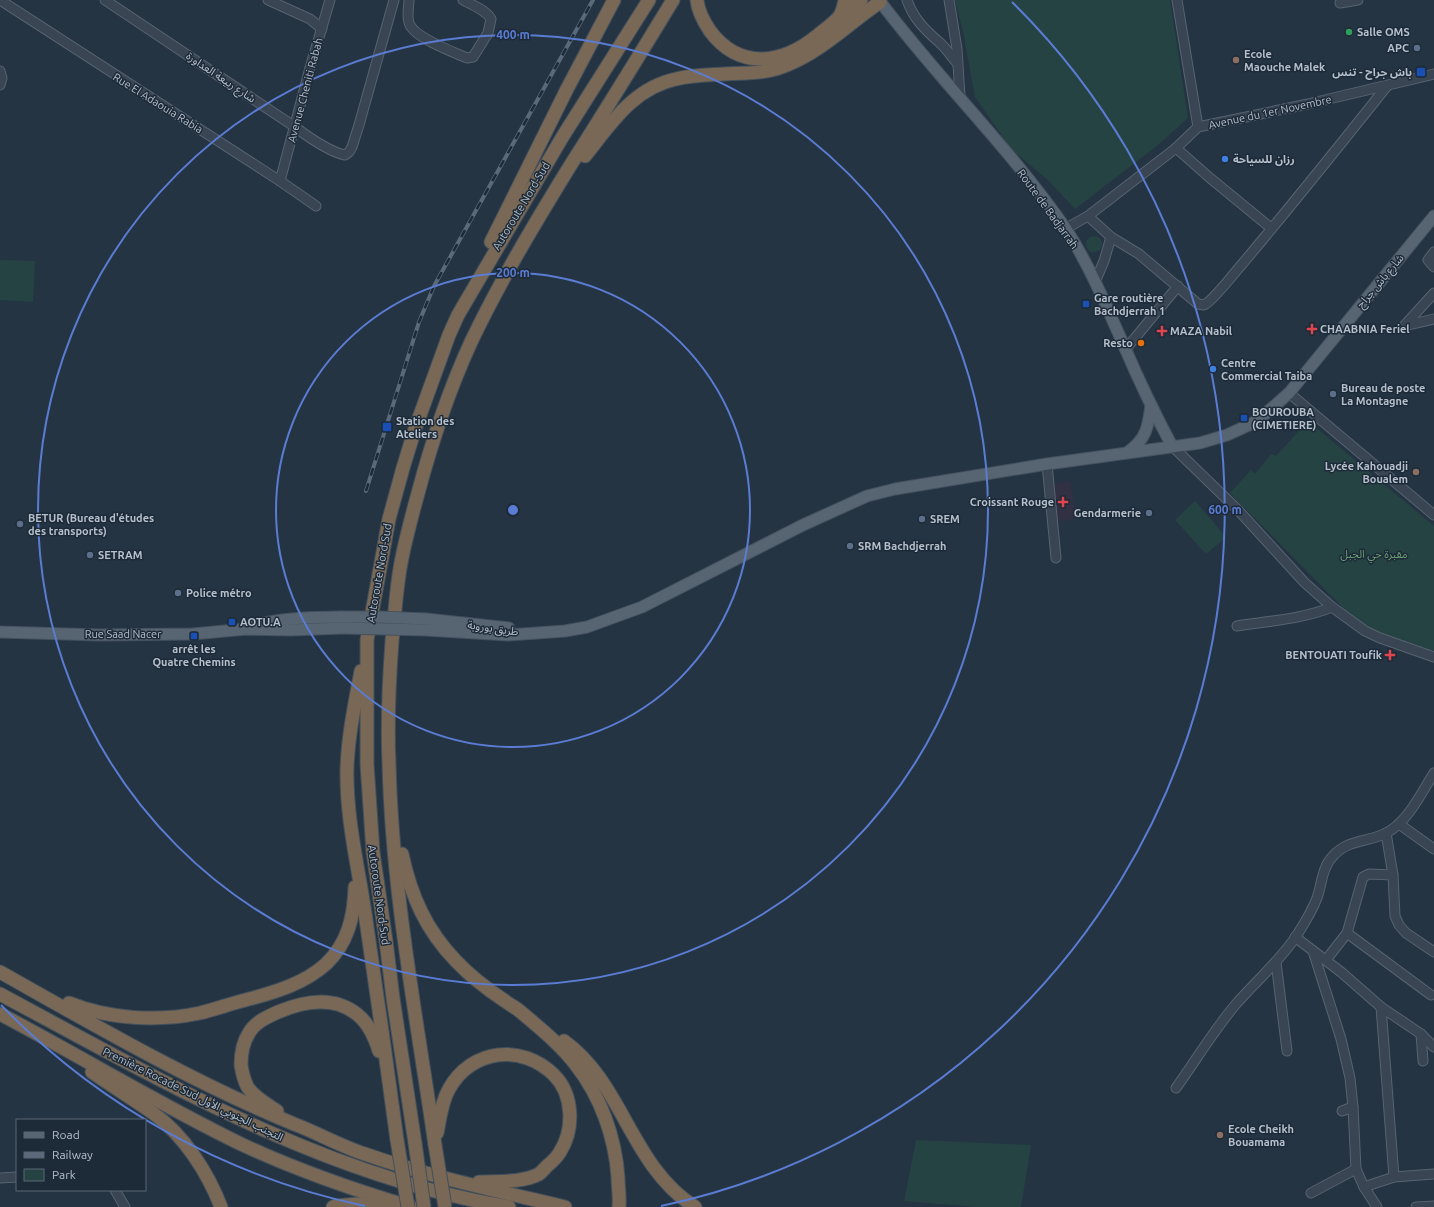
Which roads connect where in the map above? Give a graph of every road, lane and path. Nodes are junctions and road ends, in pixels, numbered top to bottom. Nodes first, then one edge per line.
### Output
1 (0, 0) edge
2 (105, 0) edge
3 (268, 0) edge
4 (330, 0) edge
5 (394, 0) edge
6 (409, 0) edge
7 (463, 0) edge
8 (614, 0) edge
9 (649, 0) edge
10 (672, 0) edge
11 (697, 0) edge
12 (845, 0) edge
13 (860, 0) edge
14 (907, 0) edge
15 (949, 0) edge
16 (1177, 0) edge
17 (1358, 0) edge
18 (879, 1) edge
19 (1340, 3) dead end
20 (839, 17) junction
21 (322, 29) junction
22 (957, 63) junction
23 (0, 71) edge
24 (1434, 74) edge
25 (0, 85) edge
26 (1387, 86) junction
27 (960, 96) junction
28 (295, 126) junction
29 (1198, 127) junction
30 (1176, 148) junction
31 (280, 181) junction
32 (548, 203) junction
33 (316, 206) dead end
34 (1088, 216) junction
35 (1434, 216) edge
36 (1271, 228) junction
37 (1065, 229) junction
38 (1111, 237) junction
39 (1434, 252) edge
40 (1434, 267) edge
41 (1095, 282) junction
42 (1178, 286) junction
43 (1434, 293) edge
44 (458, 315) junction
45 (1434, 319) edge
46 (1125, 350) junction
47 (1289, 393) junction
48 (1151, 405) junction
49 (1172, 446) junction
50 (1128, 452) junction
51 (1046, 464) junction
52 (1434, 515) edge
53 (1056, 558) dead end
54 (1332, 607) junction
55 (426, 624) junction
56 (1237, 626) dead end
57 (246, 629) junction
58 (0, 632) edge
59 (367, 640) junction
60 (1434, 657) edge
61 (1434, 773) edge
62 (391, 801) junction
63 (1399, 824) junction
64 (1386, 833) junction
65 (1434, 849) edge
66 (354, 854) junction
67 (1393, 875) junction
68 (1348, 933) junction
69 (1295, 938) junction
70 (1313, 951) junction
71 (1434, 952) edge
72 (1326, 960) junction
73 (1276, 962) junction
74 (0, 971) edge
75 (0, 994) edge
76 (1431, 995) dead end
77 (1381, 1007) junction
78 (521, 1012) junction
79 (0, 1014) edge
80 (1421, 1034) junction
81 (40, 1035) junction
82 (1434, 1047) edge
83 (1287, 1051) dead end
84 (1423, 1061) dead end
85 (1176, 1088) dead end
86 (392, 1106) junction
87 (1353, 1107) junction
88 (1342, 1111) dead end
89 (294, 1124) junction
90 (435, 1145) junction
91 (1356, 1169) junction
92 (1434, 1174) edge
93 (16, 1177) edge
94 (1394, 1177) junction
95 (0, 1178) edge
96 (462, 1182) junction
97 (1364, 1187) junction
98 (116, 1191) edge
99 (1311, 1193) dead end
100 (619, 1205) edge
101 (1434, 1206) edge
102 (125, 1207) edge
103 (221, 1207) edge
104 (333, 1207) edge
105 (410, 1207) edge
106 (424, 1207) edge
107 (445, 1207) edge
108 (509, 1207) edge
109 (565, 1207) edge
110 (695, 1207) edge
111 (1377, 1207) edge
112 (1416, 1207) edge

1 - 31 street, Rue El Adaouia Rabia
2 - 28 street, شارع ربيعة العداورة
3 - 21 street
4 - 21 street, Avenue Cheniti Rabah
5 - 28 street, شارع ربيعة العداورة
6 - 7 street
8 - 44 highway
9 - 44 highway, Autoroute Nord-Sud
10 - 32 highway, Autoroute Nord-Sud
11 - 20 highway
12 - 20 highway
13 - 20 highway
14 - 22 street
15 - 22 street
16 - 29 street
17 - 19 street
18 - 27 main road, Route de Badjarrah
18 - 32 highway
21 - 28 street, Avenue Cheniti Rabah
22 - 27 street
23 - 25 street
24 - 26 street, Avenue du 1er Novembre
26 - 29 street, Avenue du 1er Novembre
26 - 36 street
27 - 37 main road, Route de Badjarrah
28 - 31 street, Avenue Cheniti Rabah
29 - 30 street, Avenue du 1er Novembre
30 - 34 street, Avenue du 1er Novembre
30 - 36 street
31 - 33 street, Rue El Adaouia Rabia
32 - 62 highway, Autoroute Nord-Sud
34 - 37 street, Avenue du 1er Novembre
34 - 38 street
35 - 47 main road, شارع باش جراح
36 - 42 street
37 - 41 main road, Route de Badjarrah
38 - 41 street
38 - 42 street
39 - 40 street
41 - 46 main road, Route de Badjarrah
42 - 46 street
43 - 45 street
44 - 59 highway, Autoroute Nord-Sud
46 - 48 main road, Route de Badjarrah
47 - 49 main road, شارع باش جراح
47 - 52 street
48 - 49 main road, Route de Badjarrah
48 - 50 main road
49 - 50 main road, شارع باش جراح
49 - 54 street
50 - 51 main road, شارع باش جراح
51 - 53 street
51 - 55 main road, طريق بوروبة
54 - 56 street
54 - 60 street
55 - 57 main road, طريق بوروبة, bridge
55 - 57 main road, طريق بوروبة, bridge
57 - 58 main road, Rue Saad Nacer
59 - 66 highway
59 - 106 highway, Autoroute Nord-Sud, bridge
61 - 63 street
62 - 78 highway
62 - 90 highway, Autoroute Nord-Sud
63 - 64 street
63 - 65 street
64 - 67 street
64 - 69 street
66 - 74 highway
66 - 86 highway
67 - 68 street
67 - 71 street
68 - 72 street
68 - 76 street
69 - 70 street
69 - 73 street
70 - 72 street
70 - 87 street
72 - 77 street
73 - 83 street
73 - 85 street
74 - 89 highway
75 - 108 highway, Première Rocade Sud التجنب الجنوبي الأول
77 - 80 street
77 - 94 street
78 - 100 highway
78 - 110 highway
79 - 81 highway, Première Rocade Sud التجنب الجنوبي الأول
80 - 82 street
80 - 84 street
81 - 103 highway
81 - 105 highway, Première Rocade Sud التجنب الجنوبي الأول
86 - 89 highway
86 - 105 highway, bridge
87 - 88 street
87 - 91 street
89 - 96 highway
90 - 96 highway
90 - 107 highway, Autoroute Nord-Sud, bridge
91 - 97 street
91 - 99 street
92 - 94 street
93 - 95 street
94 - 97 street
96 - 109 highway
97 - 111 street
98 - 102 street
101 - 112 street
104 - 105 highway

